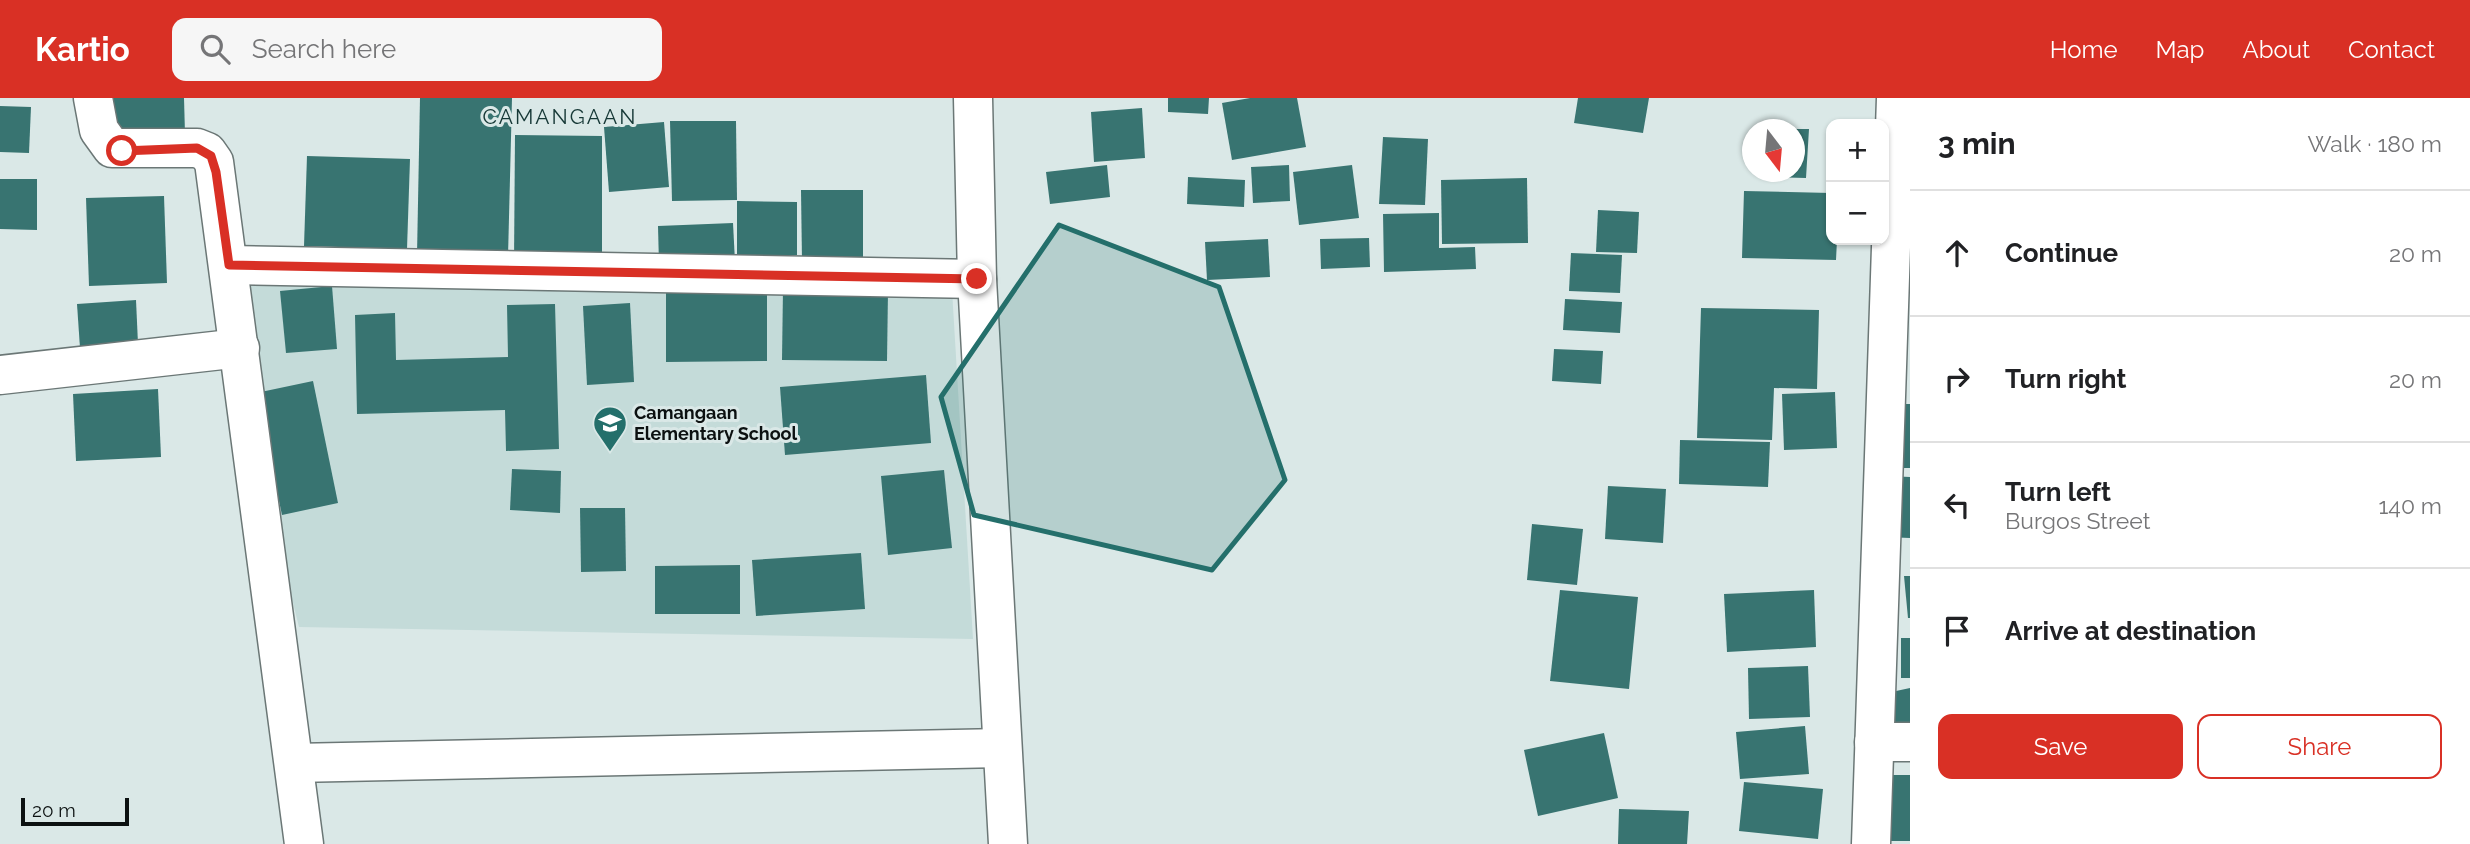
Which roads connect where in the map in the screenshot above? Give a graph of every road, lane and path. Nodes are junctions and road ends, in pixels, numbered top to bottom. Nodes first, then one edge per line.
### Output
1 (93, 98) edge
2 (973, 98) edge
3 (1896, 98) edge
4 (229, 265) junction
5 (977, 279) junction
6 (240, 348) junction
7 (0, 375) edge
8 (1892, 742) edge
9 (1002, 748) junction
10 (294, 763) junction
11 (304, 844) edge
12 (1008, 844) edge
13 (1871, 844) edge

1 - 4 street
2 - 5 street
3 - 8 street
4 - 5 street
4 - 6 street
5 - 9 street
6 - 7 street
6 - 10 street
8 - 13 street
9 - 10 street
9 - 12 street
10 - 11 street

